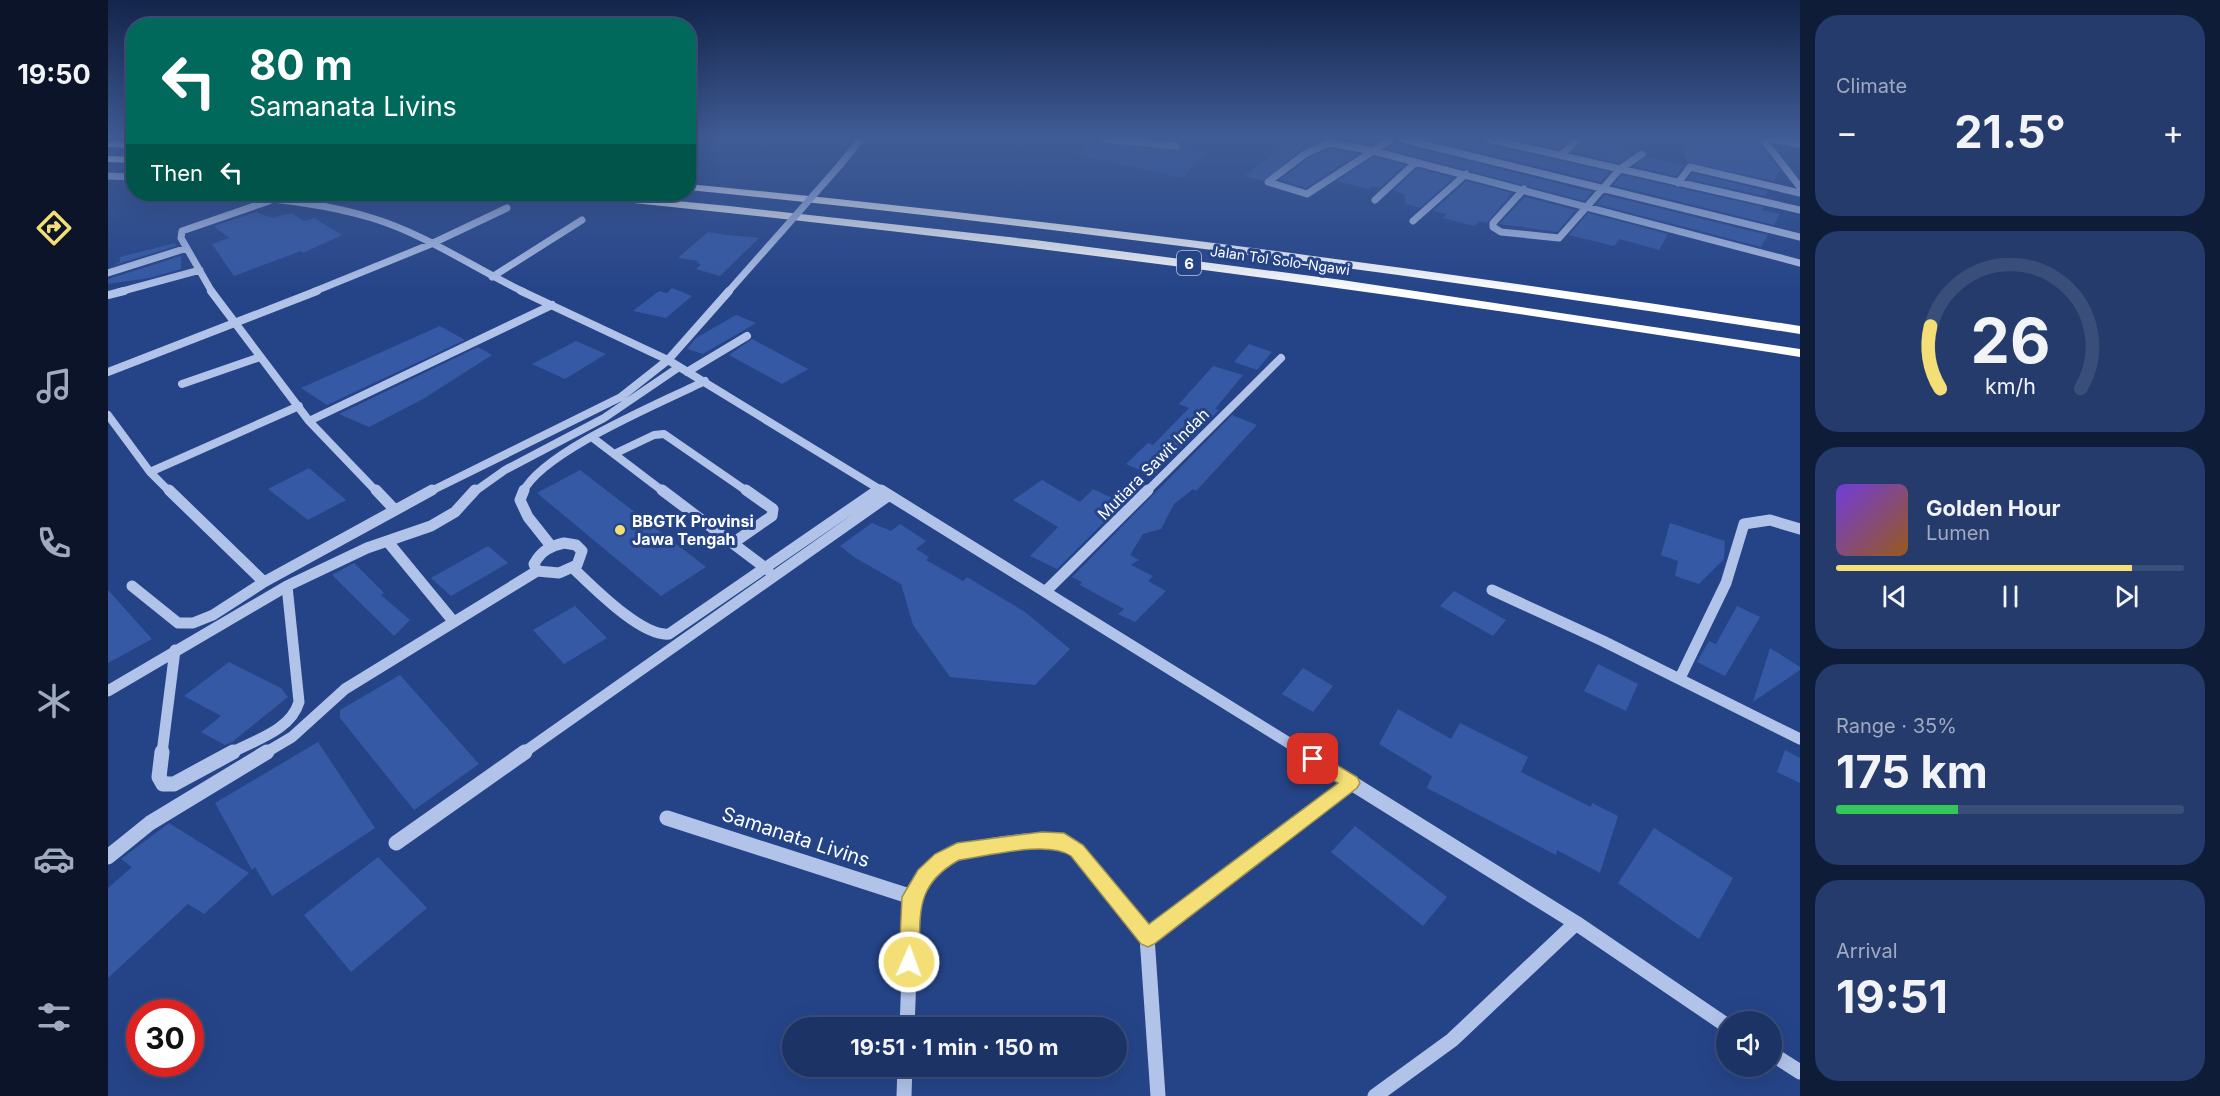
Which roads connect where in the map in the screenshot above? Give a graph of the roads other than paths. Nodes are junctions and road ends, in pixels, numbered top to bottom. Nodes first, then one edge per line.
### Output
1 (711, 190) edge
2 (818, 190) edge
3 (1292, 190) edge
4 (1313, 190) edge
5 (1386, 190) edge
6 (1448, 190) edge
7 (1523, 190) edge
8 (1528, 190) edge
9 (1599, 190) edge
10 (1610, 190) edge
11 (1710, 190) edge
12 (1375, 200) dead end
13 (269, 201) edge
14 (288, 201) edge
15 (650, 201) edge
16 (1586, 207) junction
17 (507, 208) dead end
18 (1800, 210) edge
19 (582, 220) dead end
20 (1413, 221) dead end
21 (1800, 237) edge
22 (431, 244) junction
23 (187, 248) junction
24 (1800, 262) edge
25 (200, 270) junction
26 (108, 273) edge
27 (492, 277) junction
28 (108, 295) edge
29 (552, 305) junction
30 (234, 325) junction
31 (1800, 330) edge
32 (747, 336) dead end
33 (1800, 353) edge
34 (260, 357) junction
35 (1281, 358) dead end
36 (668, 360) junction
37 (683, 369) junction
38 (108, 372) edge
39 (705, 381) junction
40 (182, 384) dead end
41 (299, 406) junction
42 (108, 415) edge
43 (309, 421) junction
44 (593, 438) junction
45 (614, 454) junction
46 (150, 471) junction
47 (883, 493) junction
48 (394, 509) junction
49 (1800, 529) edge
50 (388, 542) junction
51 (733, 543) junction
52 (551, 546) junction
53 (574, 568) junction
54 (537, 571) junction
55 (769, 571) junction
56 (264, 582) junction
57 (132, 586) dead end
58 (287, 586) junction
59 (1492, 590) dead end
60 (1046, 591) junction
61 (453, 621) junction
62 (175, 650) junction
63 (1680, 678) junction
64 (108, 691) edge
65 (1800, 739) edge
66 (1351, 783) junction
67 (667, 818) dead end
68 (396, 843) dead end
69 (108, 857) edge
70 (912, 897) junction
71 (1576, 923) junction
72 (1148, 937) junction
73 (907, 1017) edge
74 (1716, 1018) edge
75 (1782, 1060) edge
76 (1800, 1072) edge
77 (905, 1077) edge
78 (904, 1096) edge
79 (1158, 1096) edge
80 (1375, 1096) edge

1 - 31 highway, Jalan Tol Solo–Ngawi / 6
2 - 36 street, bridge
3 - 4 street
5 - 12 street
6 - 20 street
7 - 16 street
8 - 16 street
9 - 16 street
10 - 21 street
11 - 18 street
13 - 23 street
14 - 22 street
15 - 33 highway, Jalan Tol Solo–Ngawi / 6
16 - 24 street
17 - 22 street
19 - 27 street
22 - 27 street
22 - 30 street
23 - 25 street
23 - 26 street
25 - 28 street
25 - 30 street
27 - 29 street
29 - 36 street
29 - 43 street
30 - 34 street
30 - 38 street
32 - 37 street
34 - 40 street
34 - 41 street
35 - 60 street, Mutiara Sawit Indah
36 - 37 street
36 - 48 street
37 - 39 street
37 - 50 street
39 - 44 street
39 - 47 street
41 - 43 street
41 - 46 street
42 - 46 street
43 - 48 street
44 - 45 street
44 - 52 street
45 - 51 street
45 - 51 street
46 - 56 street
47 - 55 street
47 - 60 street
48 - 56 street
49 - 63 street
50 - 58 street
50 - 61 street
51 - 55 street
52 - 53 street
52 - 54 street
53 - 54 street
53 - 55 street
54 - 61 street
55 - 68 street
56 - 57 street
58 - 62 street
58 - 62 street
59 - 63 street
60 - 66 street
61 - 69 street
62 - 64 street
63 - 65 street
66 - 71 street
66 - 72 street
67 - 70 street, Samanata Livins
70 - 72 street
70 - 73 street
71 - 74 street
71 - 80 street
72 - 79 street
75 - 76 street
77 - 78 street

